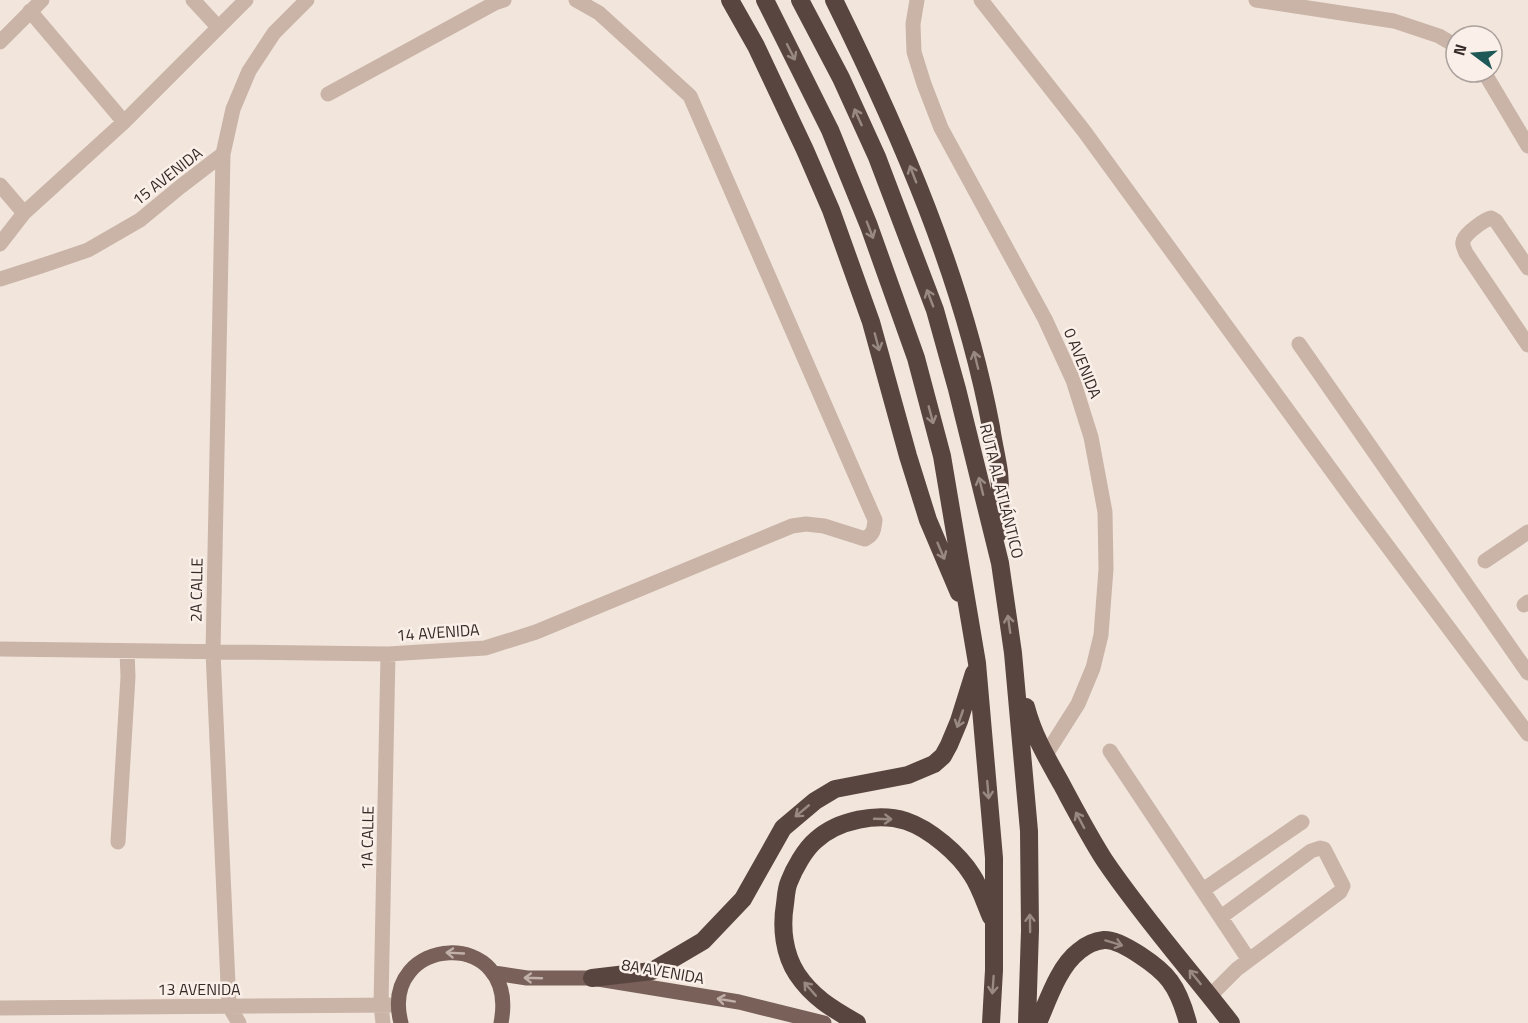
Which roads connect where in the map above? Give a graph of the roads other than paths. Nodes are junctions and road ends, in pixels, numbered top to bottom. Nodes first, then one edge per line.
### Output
1 (193, 0) edge
2 (246, 0) edge
3 (307, 0) edge
4 (504, 0) edge
5 (576, 0) edge
6 (730, 0) edge
7 (765, 0) edge
8 (800, 0) edge
9 (834, 0) edge
10 (917, 0) edge
11 (981, 0) edge
12 (1256, 0) edge
13 (36, 5) edge
14 (218, 27) junction
15 (1444, 39) edge
16 (0, 42) edge
17 (1491, 84) edge
18 (328, 94) dead end
19 (124, 122) junction
20 (1528, 146) edge
21 (223, 154) junction
22 (0, 185) edge
23 (24, 213) junction
24 (0, 244) edge
25 (1528, 268) edge
26 (0, 279) edge
27 (1299, 344) dead end
28 (1528, 345) edge
29 (1528, 532) edge
30 (1485, 561) dead end
31 (1000, 563) junction
32 (971, 621) junction
33 (0, 649) edge
34 (127, 651) junction
35 (213, 652) junction
36 (1013, 652) junction
37 (388, 654) junction
38 (977, 663) junction
39 (1528, 673) edge
40 (1528, 734) edge
41 (1110, 751) dead end
42 (1045, 756) junction
43 (1302, 822) dead end
44 (118, 842) dead end
45 (1203, 890) junction
46 (1221, 917) junction
47 (994, 925) junction
48 (1249, 960) junction
49 (494, 973) junction
50 (592, 978) junction
51 (1210, 996) junction
52 (381, 1005) junction
53 (398, 1005) junction
54 (229, 1006) junction
55 (0, 1008) edge
56 (239, 1023) edge
57 (383, 1023) edge
58 (401, 1023) edge
59 (501, 1023) edge
60 (824, 1023) edge
61 (856, 1023) edge
62 (991, 1023) edge
63 (1027, 1023) edge
64 (1038, 1023) edge
65 (1188, 1023) edge
66 (1231, 1023) edge

1 - 14 street
2 - 14 street
3 - 21 street, 15 AVENIDA
4 - 18 street
5 - 37 street, 14 AVENIDA
6 -> 32 highway
7 -> 32 highway
31 -> 8 highway, RUTA AL ATLÁNTICO
31 -> 9 highway
10 - 42 street, 0 AVENIDA
11 - 40 street
12 - 15 street
13 - 16 street
13 - 19 street
14 - 19 street
17 - 20 street
19 - 23 street
21 - 26 street, 15 AVENIDA
21 - 35 street, 2A CALLE
22 - 23 street
23 - 24 street
25 - 28 street
27 - 39 street
29 - 30 street
36 -> 31 highway, RUTA AL ATLÁNTICO
32 - 38 highway
33 - 34 street, 14 AVENIDA
34 - 35 street, 14 AVENIDA
34 - 44 street
35 - 37 street, 14 AVENIDA
35 - 54 street, 2A CALLE
36 - 42 highway
63 -> 36 highway, RUTA AL ATLÁNTICO
37 - 52 street, 1A CALLE
38 -> 47 highway
38 -> 50 highway
41 - 45 street
51 -> 42 highway
43 - 45 street
45 - 46 street
46 - 48 street
46 - 48 street
61 -> 47 highway
47 -> 62 highway
48 - 51 street
50 -> 49 main road, 8A AVENIDA
49 -> 53 main road
49 - 59 main road
60 -> 50 main road, 8A AVENIDA
51 - 66 highway
52 - 53 street, 13 AVENIDA
52 - 54 street, 13 AVENIDA
52 - 57 street, 1A CALLE
53 - 58 main road
54 - 55 street, 13 AVENIDA
54 - 56 street, 2A CALLE
64 -> 65 highway

